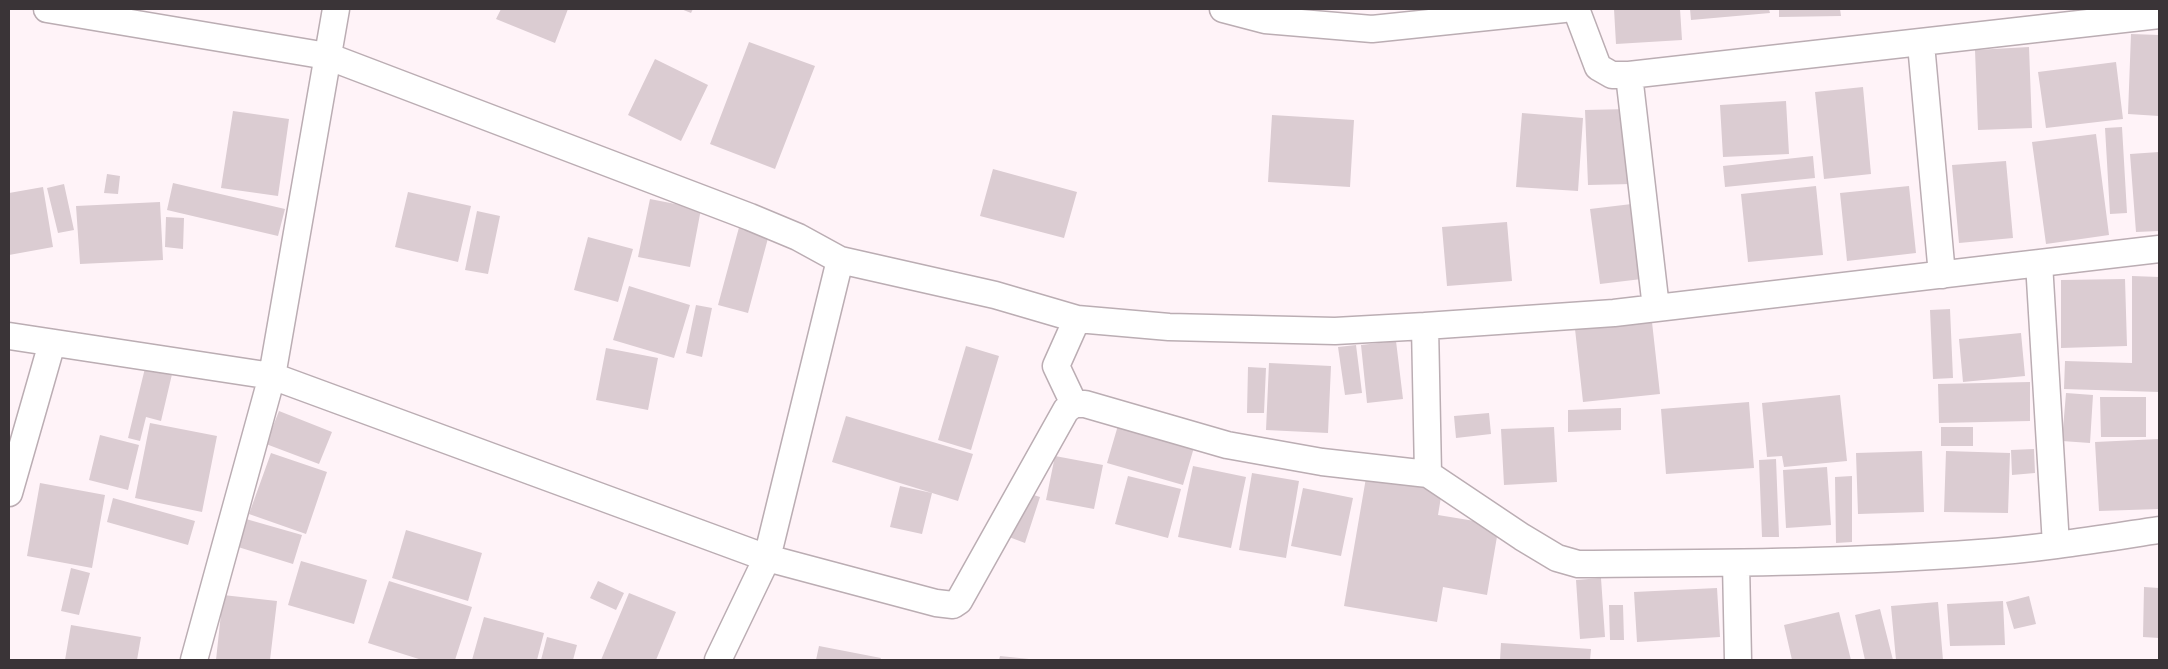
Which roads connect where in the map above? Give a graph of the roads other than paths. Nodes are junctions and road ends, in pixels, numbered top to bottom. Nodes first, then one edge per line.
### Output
1 (48, 9) edge
2 (336, 9) edge
3 (1223, 9) edge
4 (1564, 9) edge
5 (1572, 9) edge
6 (2159, 16) edge
7 (1921, 44) junction
8 (327, 56) junction
9 (1629, 75) junction
10 (2159, 249) edge
11 (840, 260) junction
12 (2039, 263) junction
13 (1942, 275) junction
14 (1656, 308) junction
15 (1077, 319) junction
16 (1425, 326) junction
17 (9, 336) edge
18 (52, 343) junction
19 (272, 376) junction
20 (1074, 404) junction
21 (1428, 474) junction
22 (9, 492) edge
23 (2159, 530) edge
24 (2056, 545) junction
25 (767, 558) junction
26 (1736, 564) junction
27 (194, 660) edge
28 (718, 660) edge
29 (1738, 660) edge

1 - 8 street
2 - 8 street
3 - 4 street
5 - 9 street
6 - 7 street
7 - 9 street
7 - 13 street
8 - 11 street
8 - 19 street
9 - 14 street
10 - 12 street
11 - 15 street
11 - 25 street
12 - 13 street
12 - 24 street
13 - 14 street
14 - 16 street
15 - 16 street
15 - 20 street
16 - 21 street
17 - 18 street
18 - 19 street
18 - 22 street
19 - 25 street
19 - 27 street
20 - 21 street
20 - 25 street
21 - 26 street
23 - 24 street
24 - 26 street
25 - 28 street
26 - 29 street

